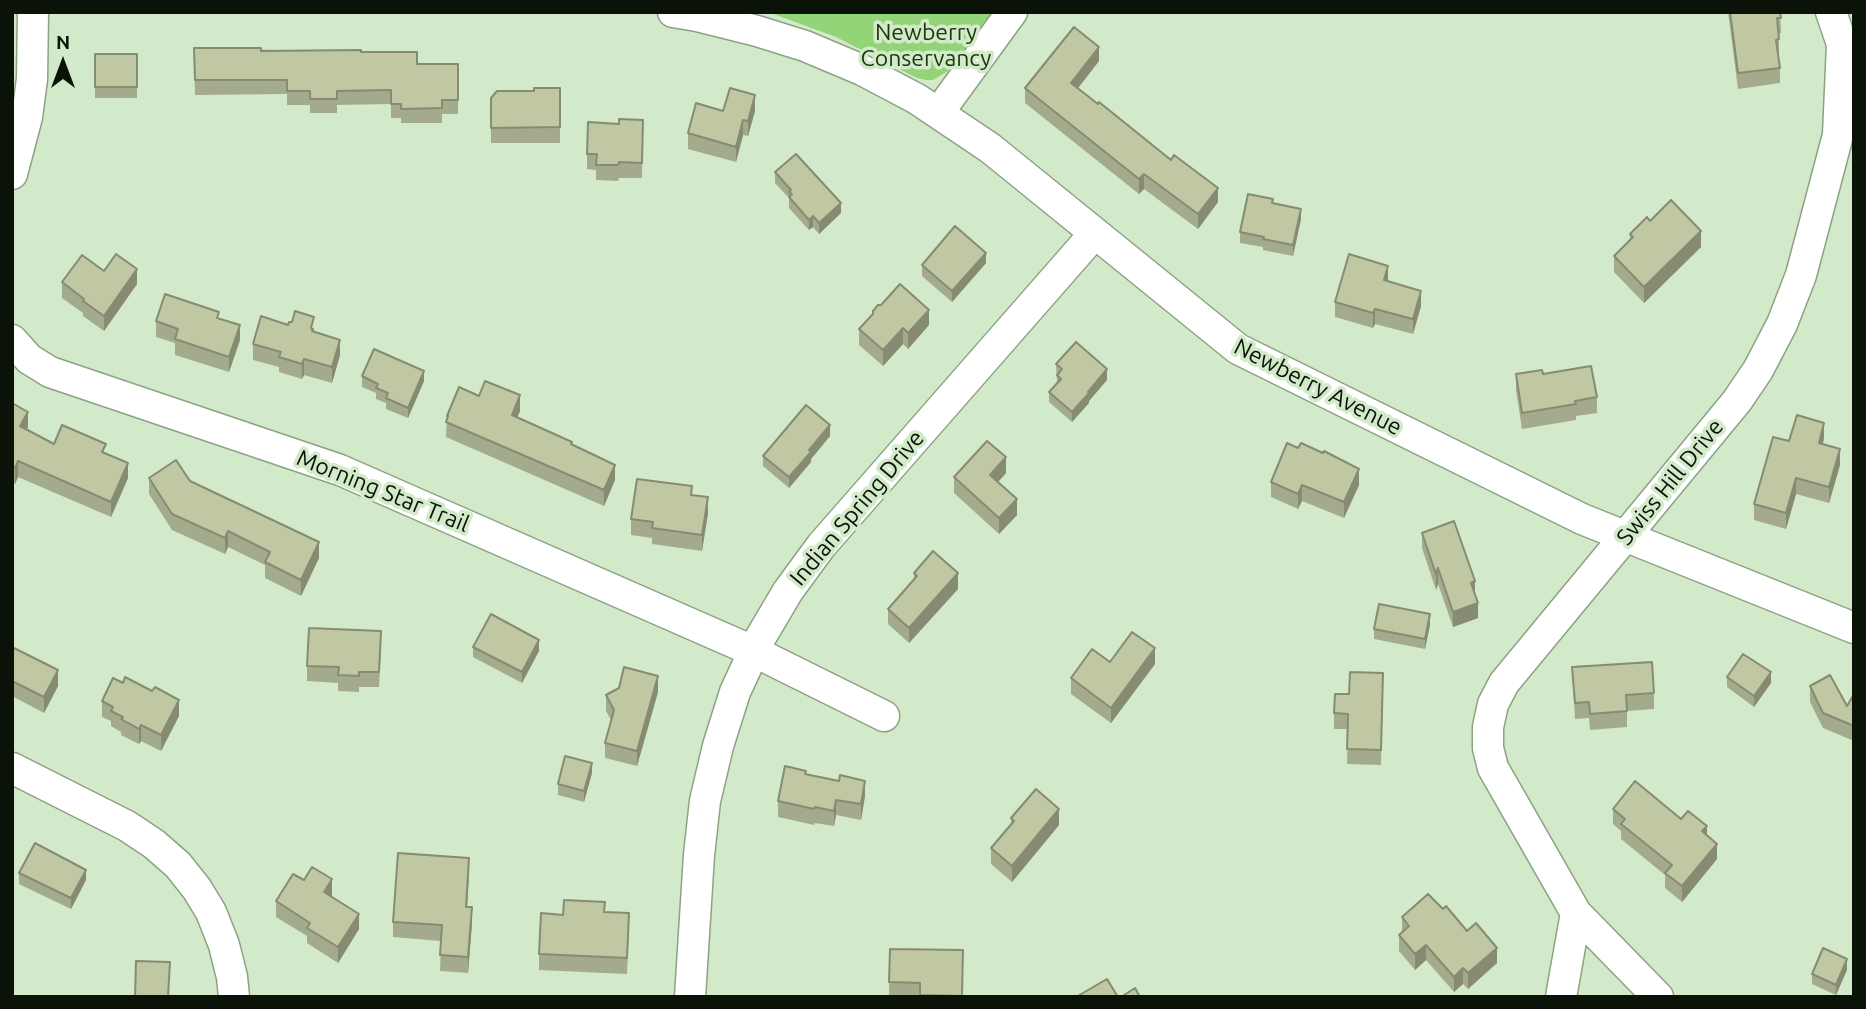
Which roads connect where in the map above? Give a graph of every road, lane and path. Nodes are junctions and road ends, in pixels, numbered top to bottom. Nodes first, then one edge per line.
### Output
1 (33, 12) edge
2 (673, 12) edge
3 (1012, 12) edge
4 (1831, 12) edge
5 (1848, 44) edge
6 (939, 113) junction
7 (12, 174) edge
8 (1095, 233) junction
9 (12, 340) edge
10 (1625, 537) junction
11 (1854, 628) edge
12 (753, 651) junction
13 (884, 716) dead end
14 (12, 768) edge
15 (1576, 913) junction
16 (234, 997) edge
17 (690, 997) edge
18 (1561, 997) edge
19 (1658, 997) edge

1 - 7 street
2 - 6 street, Newberry Avenue
3 - 6 street
4 - 5 street, Swiss Hill Drive
5 - 10 street, Swiss Hill Drive
6 - 8 street, Newberry Avenue
8 - 10 street, Newberry Avenue
8 - 12 street, Indian Spring Drive
9 - 12 street, Morning Star Trail
10 - 11 street, Newberry Avenue
10 - 15 street, Swiss Hill Drive
12 - 13 street, Morning Star Trail
12 - 17 street, Indian Spring Drive
14 - 16 street
15 - 18 street
15 - 19 street, Swiss Hill Drive

